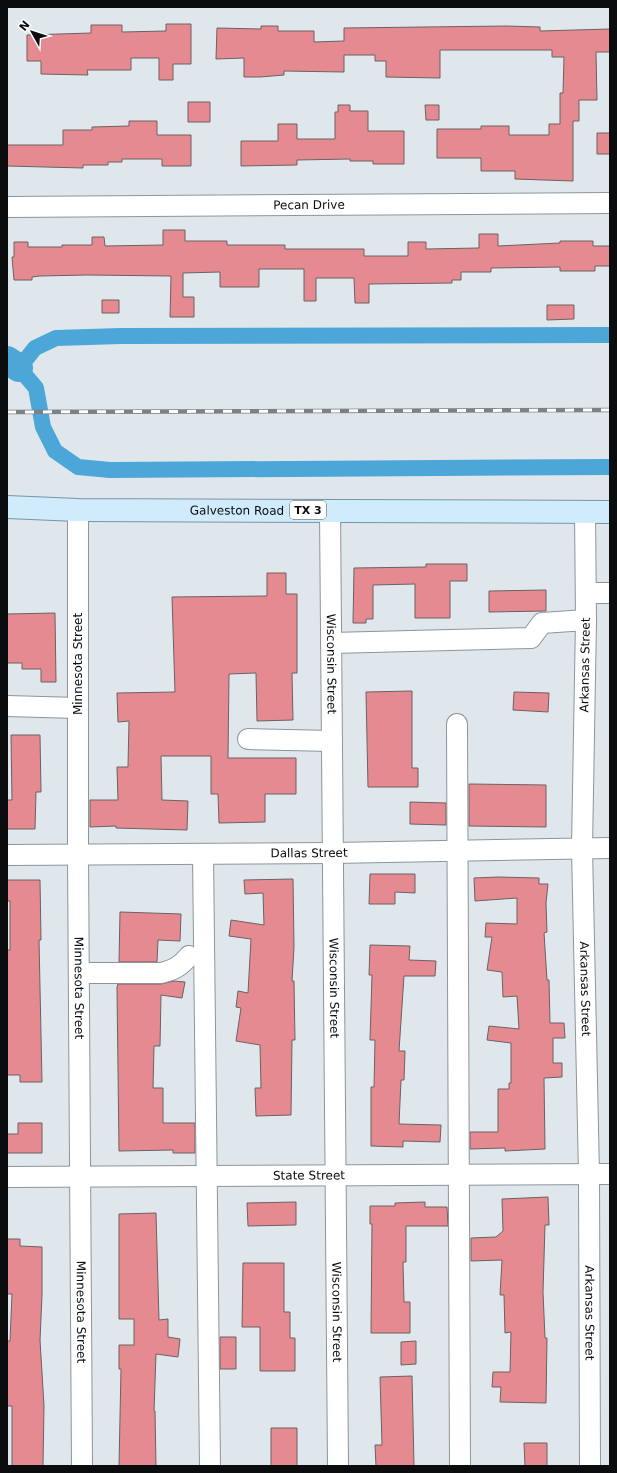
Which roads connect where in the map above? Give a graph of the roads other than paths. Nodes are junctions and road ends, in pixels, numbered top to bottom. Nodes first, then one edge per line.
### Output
1 (610, 203) edge
2 (7, 207) edge
3 (7, 507) edge
4 (78, 510) junction
5 (330, 510) junction
6 (585, 511) junction
7 (610, 512) edge
8 (586, 593) junction
9 (610, 593) edge
10 (586, 620) junction
11 (331, 643) junction
12 (7, 706) edge
13 (78, 708) junction
14 (457, 724) dead end
15 (248, 739) dead end
16 (332, 741) junction
17 (582, 848) junction
18 (610, 848) edge
19 (458, 851) junction
20 (203, 854) junction
21 (333, 854) junction
22 (7, 855) edge
23 (78, 855) junction
24 (189, 956) dead end
25 (79, 973) junction
26 (589, 1174) junction
27 (610, 1174) edge
28 (336, 1175) junction
29 (459, 1175) junction
30 (7, 1176) edge
31 (80, 1176) junction
32 (208, 1176) junction
33 (82, 1466) edge
34 (210, 1466) edge
35 (338, 1466) edge
36 (460, 1466) edge
37 (590, 1466) edge

1 - 2 street, Pecan Drive
3 - 4 main road, Galveston Road / TX 3
4 - 5 main road, Galveston Road / TX 3
4 - 13 street, Minnesota Street
5 - 6 main road, Galveston Road / TX 3
5 - 11 street, Wisconsin Street
6 - 7 main road, Galveston Road / TX 3
6 - 8 street, Arkansas Street
8 - 9 street
8 - 10 street, Arkansas Street
10 - 11 street
10 - 17 street, Arkansas Street
11 - 16 street, Wisconsin Street
12 - 13 street
13 - 23 street, Minnesota Street
14 - 19 street
15 - 16 street
16 - 21 street, Wisconsin Street
17 - 18 street, Dallas Street
17 - 19 street, Dallas Street
17 - 26 street, Arkansas Street
19 - 21 street, Dallas Street
19 - 29 street
20 - 21 street, Dallas Street
20 - 23 street, Dallas Street
20 - 32 street
21 - 28 street, Wisconsin Street
22 - 23 street, Dallas Street
23 - 25 street, Minnesota Street
24 - 25 street
25 - 31 street, Minnesota Street
26 - 27 street, State Street
26 - 29 street, State Street
26 - 37 street, Arkansas Street
28 - 29 street, State Street
28 - 32 street, State Street
28 - 35 street, Wisconsin Street
29 - 36 street
30 - 31 street, State Street
31 - 32 street, State Street
31 - 33 street, Minnesota Street
32 - 34 street

